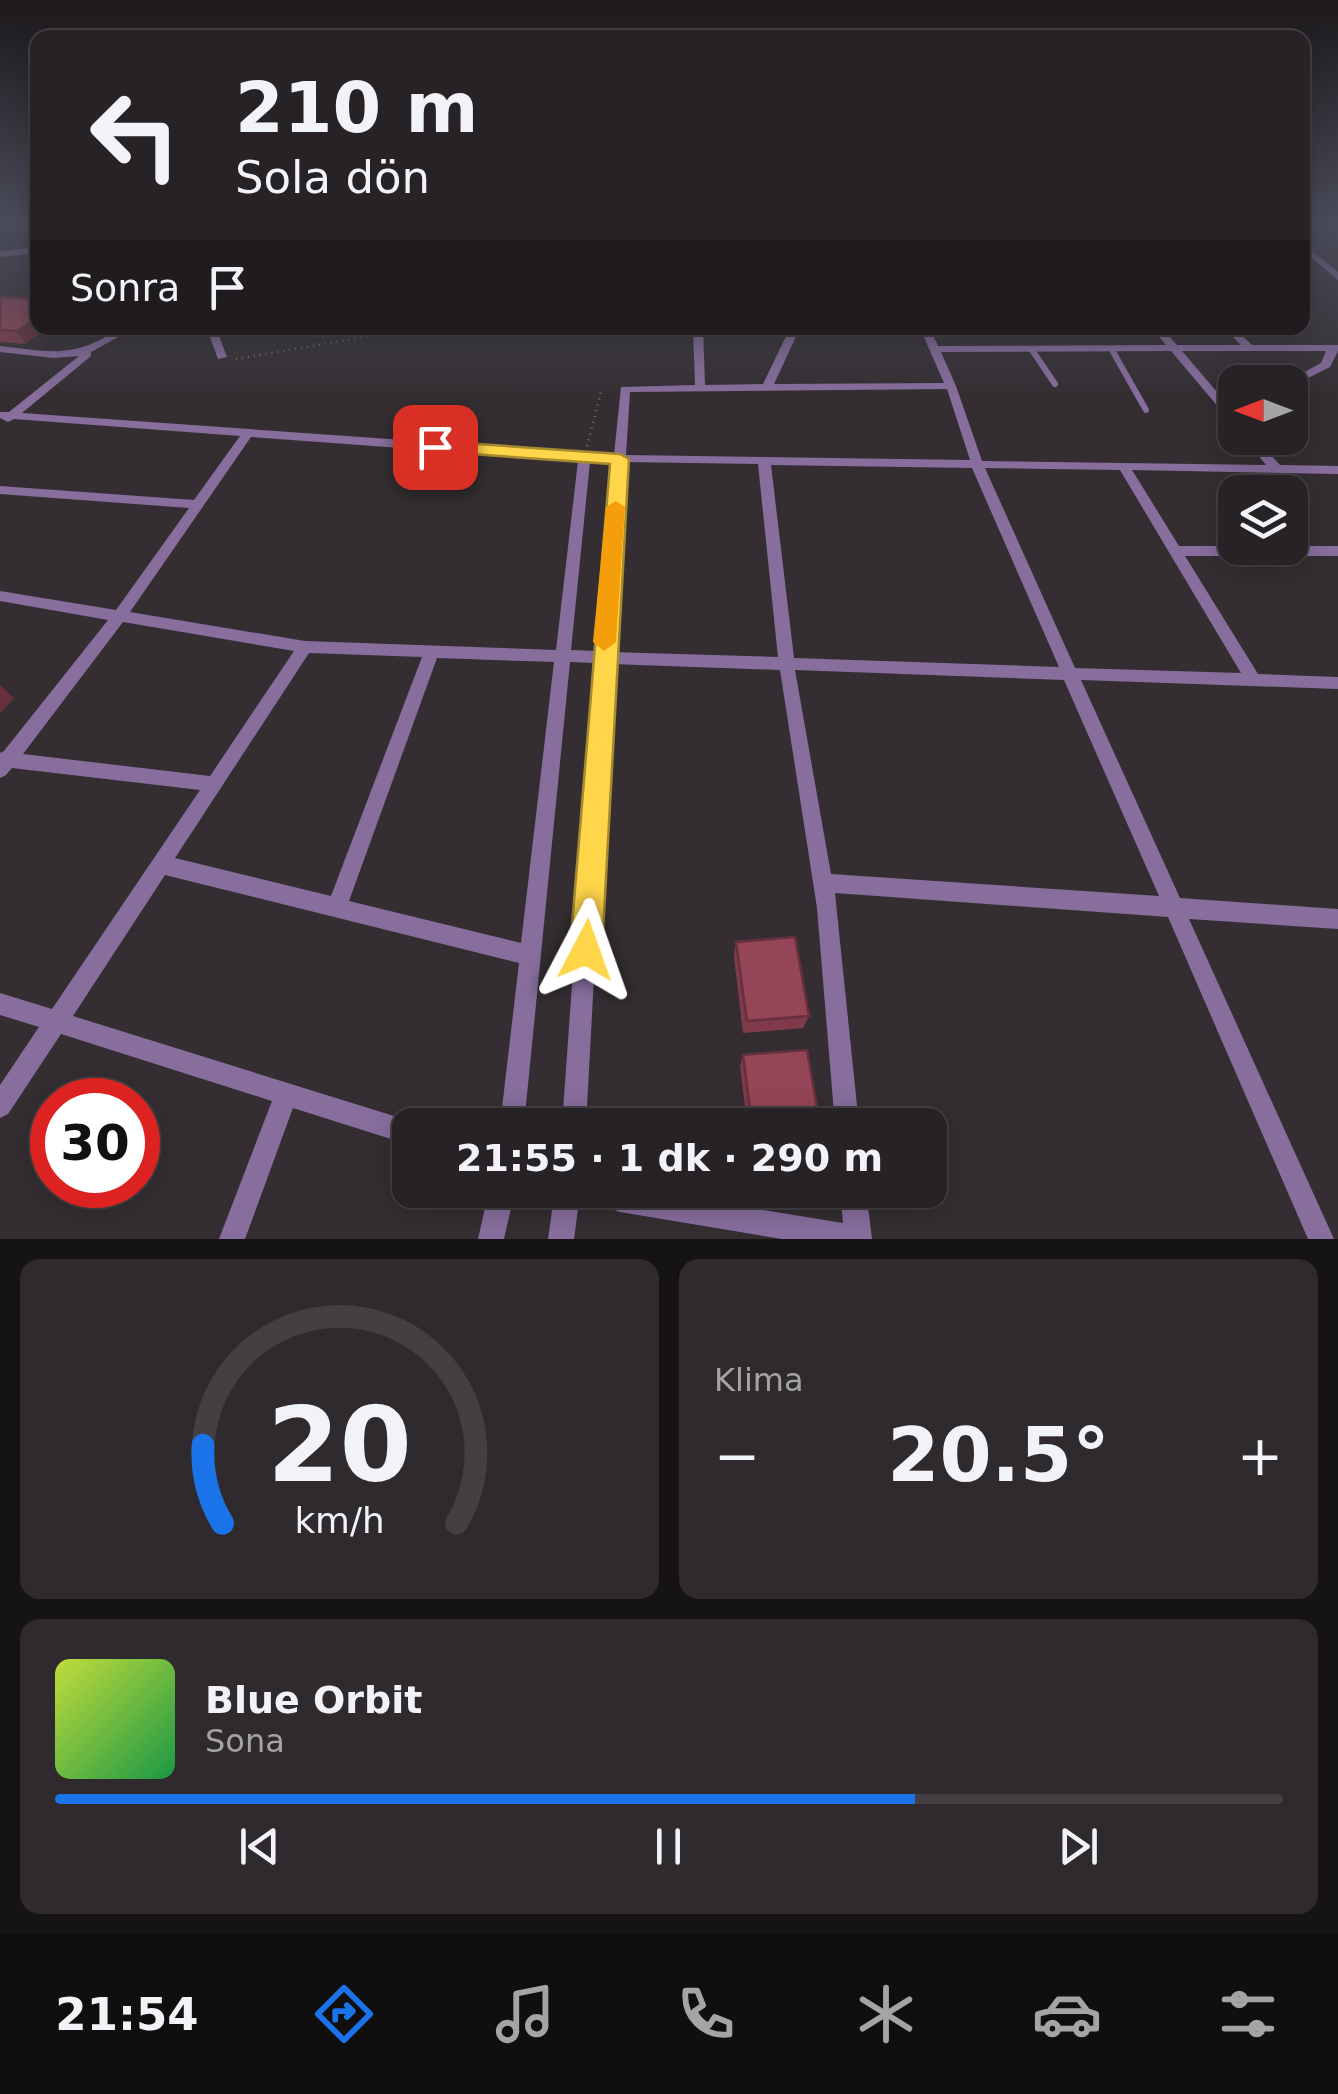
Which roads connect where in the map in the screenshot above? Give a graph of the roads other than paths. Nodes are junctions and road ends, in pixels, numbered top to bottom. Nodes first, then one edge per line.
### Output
1 (116, 335) edge
2 (214, 335) edge
3 (698, 335) edge
4 (792, 335) edge
5 (928, 335) edge
6 (1163, 335) edge
7 (1236, 335) edge
8 (1335, 348) edge
9 (0, 350) edge
10 (934, 350) junction
11 (1032, 350) junction
12 (1112, 350) junction
13 (1176, 350) junction
14 (1250, 350) junction
15 (90, 352) junction
16 (222, 356) road end
17 (1308, 374) edge
18 (1055, 384) dead end
19 (700, 386) junction
20 (768, 386) junction
21 (952, 386) junction
22 (1218, 400) edge
23 (1146, 410) dead end
24 (6, 415) edge
25 (0, 425) edge
26 (249, 432) junction
27 (1264, 455) edge
28 (584, 458) junction
29 (620, 459) junction
30 (764, 461) junction
31 (978, 467) junction
32 (1124, 468) junction
33 (1277, 470) junction
34 (1338, 470) edge
35 (0, 490) edge
36 (194, 504) junction
37 (1177, 551) junction
38 (1338, 551) edge
39 (0, 596) edge
40 (120, 615) junction
41 (305, 648) junction
42 (430, 653) junction
43 (561, 658) junction
44 (603, 660) junction
45 (788, 666) junction
46 (1073, 676) junction
47 (1253, 680) junction
48 (1338, 682) edge
49 (3, 763) edge
50 (213, 784) junction
51 (160, 864) junction
52 (823, 883) junction
53 (337, 908) junction
54 (1176, 909) junction
55 (1338, 919) edge
56 (530, 955) junction
57 (0, 1004) edge
58 (54, 1021) junction
59 (286, 1094) junction
60 (0, 1106) edge
61 (514, 1108) edge
62 (575, 1108) edge
63 (845, 1108) edge
64 (392, 1127) edge
65 (498, 1208) edge
66 (565, 1208) edge
67 (669, 1208) edge
68 (855, 1208) edge
69 (232, 1239) edge
70 (491, 1239) edge
71 (561, 1239) edge
72 (858, 1239) edge
73 (1322, 1239) edge

1 - 15 street
2 - 16 street
3 - 19 street
4 - 20 street
5 - 10 street
6 - 13 street
7 - 14 street
8 - 14 street
8 - 17 street
9 - 15 street
10 - 11 street
10 - 21 street
11 - 12 street
11 - 18 lane
12 - 13 street
12 - 23 lane
13 - 14 street
13 - 22 street
15 - 24 street
19 - 20 street
19 - 29 street
20 - 21 street
21 - 31 street
24 - 25 street
24 - 26 street
26 - 28 street
26 - 36 street
27 - 33 street
28 - 29 street
28 - 43 street
29 - 30 street
29 - 44 street
30 - 31 street
30 - 45 street
31 - 32 street
31 - 46 street
32 - 33 street
32 - 37 street
33 - 34 street
35 - 36 street
36 - 40 street
37 - 38 street
37 - 47 street
39 - 40 street
40 - 41 street
40 - 49 street
41 - 42 street
41 - 50 street
42 - 43 street
42 - 53 street
43 - 44 street
43 - 56 street
44 - 45 street
44 - 62 street
45 - 46 street
45 - 52 street
46 - 47 street
46 - 54 street
47 - 48 street
49 - 50 street
50 - 51 street
51 - 53 street
51 - 58 street
52 - 54 street
52 - 63 street
53 - 56 street
54 - 55 street
54 - 73 street
56 - 61 street
57 - 58 street
58 - 59 street
58 - 60 street
59 - 64 street
59 - 69 street
65 - 70 street
66 - 71 street
67 - 72 street
68 - 72 street

